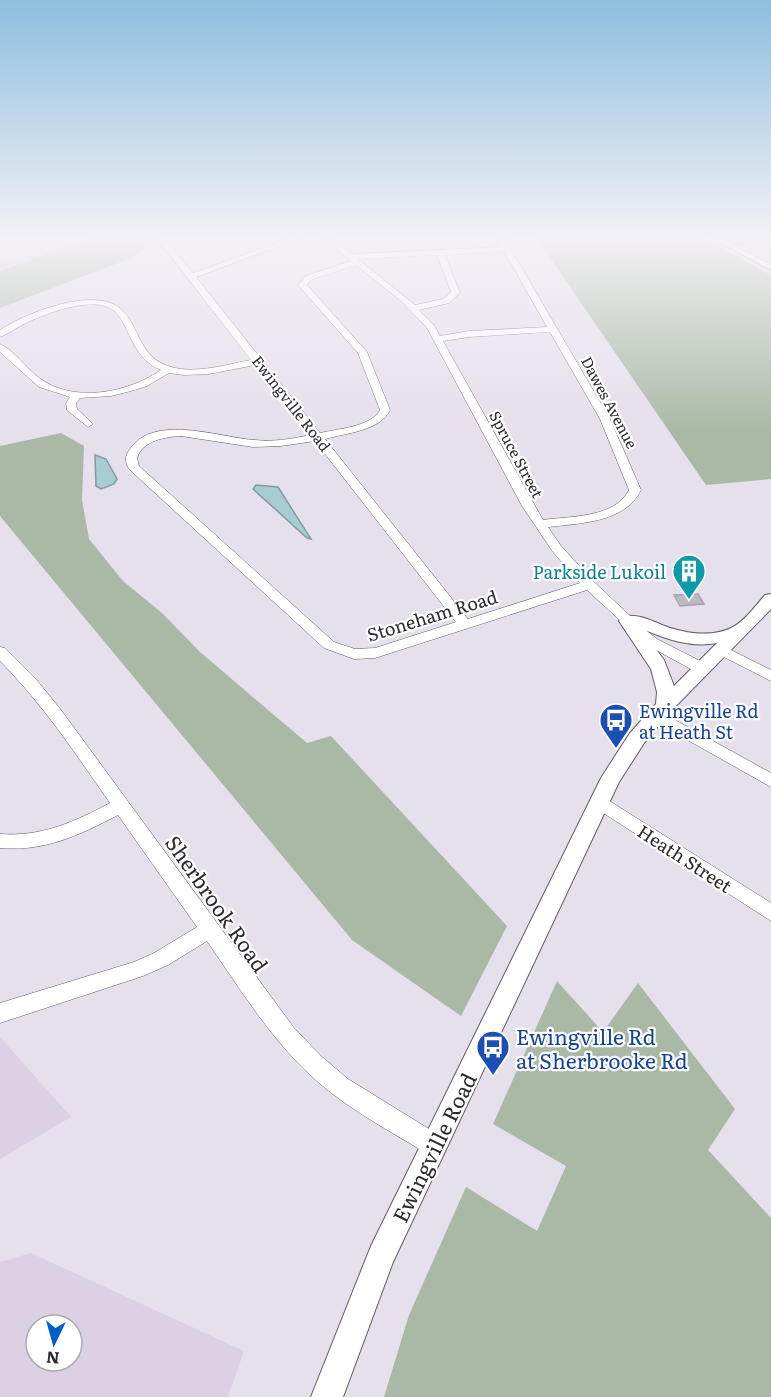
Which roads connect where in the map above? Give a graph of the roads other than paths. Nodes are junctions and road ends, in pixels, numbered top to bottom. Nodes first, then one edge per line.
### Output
1 (212, 301) edge
2 (317, 301) edge
3 (406, 301) edge
4 (445, 301) edge
5 (537, 301) edge
6 (414, 308) junction
7 (553, 329) junction
8 (0, 334) edge
9 (439, 339) junction
10 (0, 347) edge
11 (259, 361) junction
12 (168, 369) junction
13 (77, 395) junction
14 (88, 424) dead end
15 (318, 436) junction
16 (539, 524) junction
17 (589, 585) junction
18 (771, 600) edge
19 (627, 621) junction
20 (465, 624) junction
21 (739, 632) junction
22 (721, 650) junction
23 (0, 652) edge
24 (703, 669) junction
25 (771, 676) edge
26 (661, 711) junction
27 (771, 781) edge
28 (600, 802) junction
29 (120, 805) junction
30 (0, 841) edge
31 (771, 914) edge
32 (209, 930) junction
33 (0, 1013) edge
34 (434, 1145) junction
35 (327, 1397) edge

1 - 11 street, Ewingville Road
2 - 15 street
3 - 6 street, Spruce Street
4 - 6 street
5 - 7 street, Dawes Avenue
6 - 9 street, Spruce Street
7 - 9 street
7 - 16 street, Dawes Avenue
8 - 12 street
9 - 16 street, Spruce Street
10 - 13 street
11 - 12 street
11 - 15 street, Ewingville Road
12 - 13 street
13 - 14 street
15 - 20 street, Ewingville Road
15 - 20 street, Stoneham Road
16 - 17 street, Spruce Street
17 - 19 street, Spruce Street
17 - 20 street, Stoneham Road
18 - 21 main road, Ewingville Road
19 - 21 main road
19 - 24 street, Spruce Street
19 - 26 main road
21 - 22 main road, Ewingville Road
22 - 24 main road, Ewingville Road
22 - 25 street
23 - 29 street, Sherbrook Road
24 - 26 main road, Ewingville Road
26 - 27 street
26 - 28 main road, Ewingville Road
28 - 31 street, Heath Street
28 - 34 main road, Ewingville Road
29 - 30 street
29 - 32 street, Sherbrook Road
32 - 33 street
32 - 34 street, Sherbrook Road
34 - 35 main road, Ewingville Road

